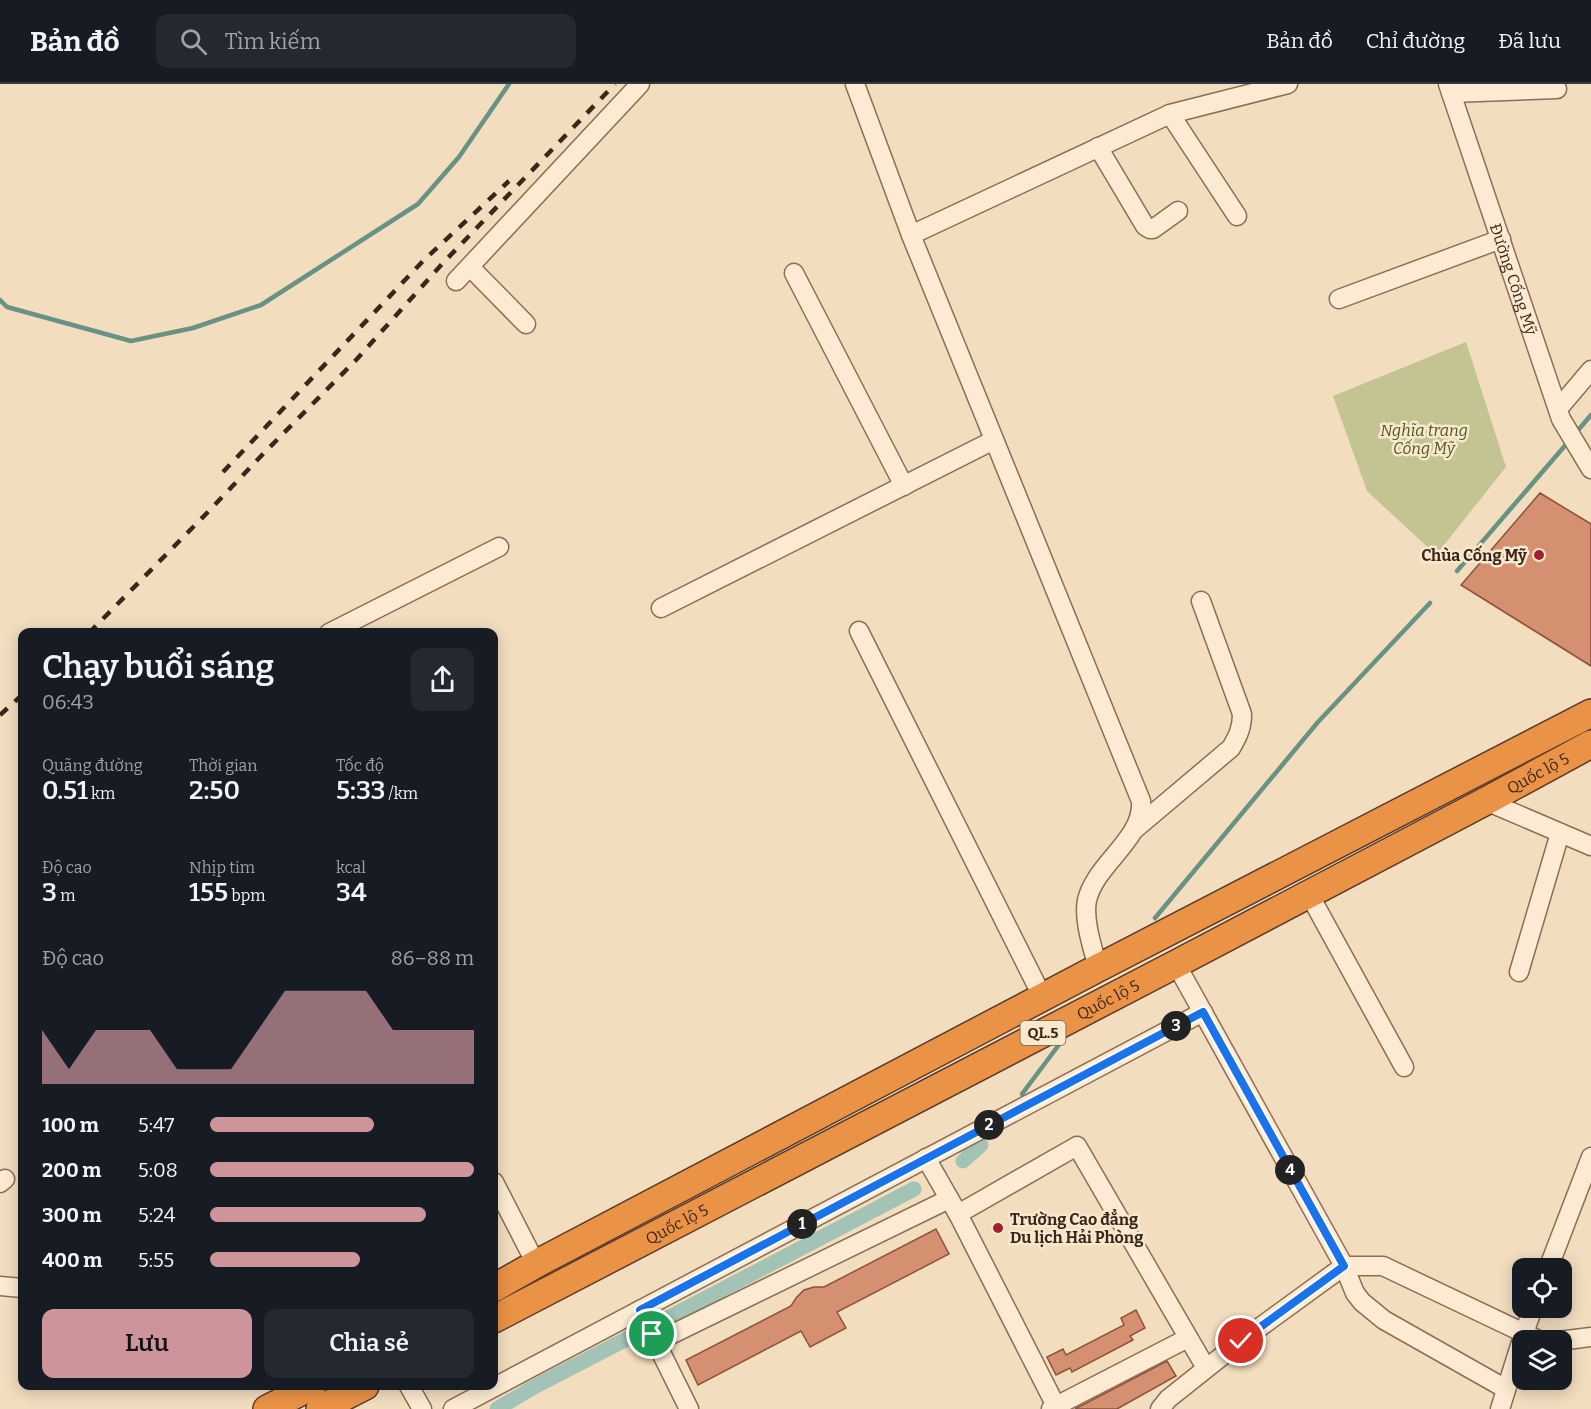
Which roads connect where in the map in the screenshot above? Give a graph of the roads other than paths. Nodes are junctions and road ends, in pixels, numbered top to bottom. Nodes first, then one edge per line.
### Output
1 (640, 84) edge
2 (855, 84) edge
3 (1288, 84) edge
4 (1450, 89) edge
5 (1557, 89) dead end
6 (1170, 114) junction
7 (1098, 147) junction
8 (1178, 211) dead end
9 (1237, 216) dead end
10 (911, 235) junction
11 (1501, 239) junction
12 (470, 267) junction
13 (794, 273) dead end
14 (456, 281) dead end
15 (1339, 299) dead end
16 (526, 324) dead end
17 (1591, 369) edge
18 (1560, 414) junction
19 (994, 440) junction
20 (1587, 463) edge
21 (904, 486) junction
22 (500, 547) dead end
23 (1201, 601) dead end
24 (661, 608) dead end
25 (339, 628) edge
26 (859, 631) dead end
27 (1591, 713) edge
28 (1588, 751) edge
29 (1486, 801) junction
30 (1132, 832) junction
31 (1560, 833) junction
32 (1591, 846) edge
33 (1309, 894) junction
34 (1176, 964) junction
35 (1098, 968) junction
36 (1519, 972) dead end
37 (1043, 998) junction
38 (1203, 1012) junction
39 (1404, 1067) dead end
40 (1591, 1157) edge
41 (926, 1158) junction
42 (498, 1190) edge
43 (954, 1207) junction
44 (1552, 1258) edge
45 (536, 1264) junction
46 (1344, 1266) junction
47 (498, 1284) edge
48 (0, 1286) edge
49 (18, 1288) edge
50 (640, 1310) junction
51 (498, 1317) edge
52 (1517, 1330) edge
53 (1591, 1337) edge
54 (1188, 1338) junction
55 (1572, 1339) edge
56 (656, 1342) junction
57 (1206, 1368) junction
58 (1512, 1377) edge
59 (498, 1385) edge
60 (1506, 1389) junction
61 (304, 1390) edge
62 (357, 1390) edge
63 (411, 1390) edge
64 (489, 1390) edge
65 (1054, 1408) edge
66 (267, 1409) edge
67 (320, 1409) edge
68 (422, 1409) edge
69 (453, 1409) edge
70 (689, 1409) edge
71 (1160, 1409) edge
72 (1500, 1409) edge

1 - 12 street
2 - 10 street
3 - 6 street
4 - 5 street
4 - 11 street, Đường Cống Mỹ
6 - 7 street
6 - 9 street
7 - 8 street
7 - 10 street
10 - 19 street
11 - 15 street
11 - 18 street, Đường Cống Mỹ
12 - 14 street
12 - 16 street
13 - 21 street
17 - 18 street
18 - 20 street, Đường Cống Mỹ
19 - 21 street
19 - 30 street
21 - 24 street
22 - 25 street
23 - 30 street
26 - 37 street
27 - 35 highway, Quốc lộ 5 / QL.5
28 - 29 highway, Quốc lộ 5 / QL.5
29 - 31 street
29 - 33 highway, Quốc lộ 5 / QL.5
30 - 35 street
31 - 32 street
31 - 36 street
33 - 34 highway, Quốc lộ 5 / QL.5
33 - 39 street
34 - 38 street
34 - 51 highway, Quốc lộ 5 / QL.5
35 - 37 highway, Quốc lộ 5 / QL.5
37 - 45 highway, Quốc lộ 5 / QL.5
38 - 41 street
38 - 46 street
40 - 44 street
41 - 43 street
41 - 50 street
42 - 45 street
43 - 54 street
43 - 56 street
43 - 65 street
45 - 47 highway, Quốc lộ 5 / QL.5
46 - 52 street
46 - 57 street
46 - 60 street
48 - 49 street
50 - 56 street
50 - 59 street
53 - 55 street
54 - 57 street
54 - 65 street
56 - 70 street
57 - 71 street
58 - 60 street
60 - 72 street
61 - 66 highway
62 - 67 highway
63 - 68 street
64 - 69 street

